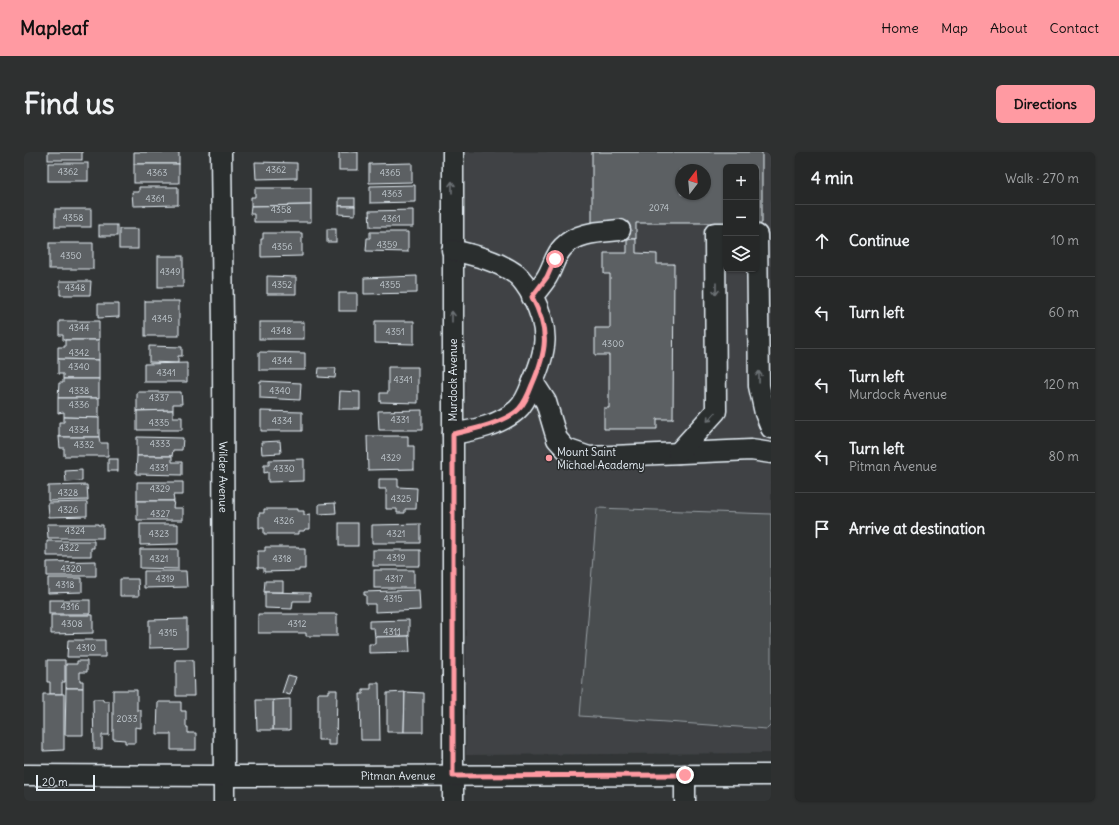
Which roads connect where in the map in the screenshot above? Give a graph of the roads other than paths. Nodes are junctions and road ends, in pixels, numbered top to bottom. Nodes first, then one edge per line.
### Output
1 (221, 152) edge
2 (452, 152) edge
3 (620, 230) dead end
4 (723, 233) edge
5 (757, 236) edge
6 (452, 250) junction
7 (532, 297) junction
8 (533, 382) junction
9 (771, 428) edge
10 (453, 434) junction
11 (678, 453) junction
12 (771, 453) edge
13 (24, 775) edge
14 (685, 775) junction
15 (771, 775) edge
16 (224, 776) junction
17 (453, 776) junction
18 (224, 801) edge
19 (453, 801) edge
20 (685, 801) edge

1 - 16 street, Wilder Avenue
6 -> 2 street, Murdock Avenue
3 - 7 street
4 -> 11 street
9 -> 5 street
6 - 7 street
10 -> 6 street, Murdock Avenue
7 - 8 street
8 - 10 street
8 - 11 street
10 - 17 street, Murdock Avenue
11 - 12 street
13 - 16 street, Pitman Avenue
14 - 15 street, Pitman Avenue
14 - 17 street, Pitman Avenue
14 - 20 street
16 - 17 street, Pitman Avenue
16 - 18 street, Wilder Avenue
17 - 19 street, Murdock Avenue

